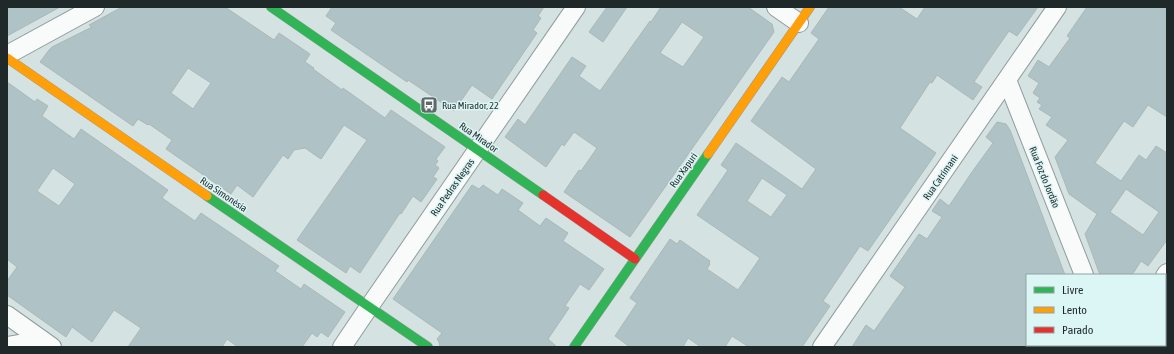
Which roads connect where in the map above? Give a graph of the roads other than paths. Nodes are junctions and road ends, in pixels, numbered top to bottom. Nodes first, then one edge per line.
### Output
1 (95, 7) edge
2 (271, 7) edge
3 (576, 7) edge
4 (776, 7) edge
5 (810, 7) edge
6 (1057, 7) edge
7 (799, 23) junction
8 (7, 57) edge
9 (1007, 80) junction
10 (477, 150) junction
11 (635, 259) junction
12 (1084, 274) edge
13 (369, 307) junction
14 (7, 315) edge
15 (47, 343) edge
16 (7, 346) edge
17 (342, 347) edge
18 (428, 347) edge
19 (574, 347) edge
20 (822, 347) edge

1 - 8 street
2 - 10 street, Rua Mirador
3 - 10 street, Rua Pedras Negras
4 - 7 street
5 - 7 street, Rua Xapuri
6 - 9 street, Rua Catrimani
7 - 11 street, Rua Xapuri
8 - 13 street, Rua Simonésia
9 - 12 street, Rua Foz do Jordão
9 - 20 street, Rua Catrimani
10 - 11 street, Rua Mirador
10 - 13 street, Rua Pedras Negras
11 - 19 street, Rua Xapuri
13 - 17 street, Rua Pedras Negras
13 - 18 street, Rua Simonésia
14 - 15 street
15 - 16 street

